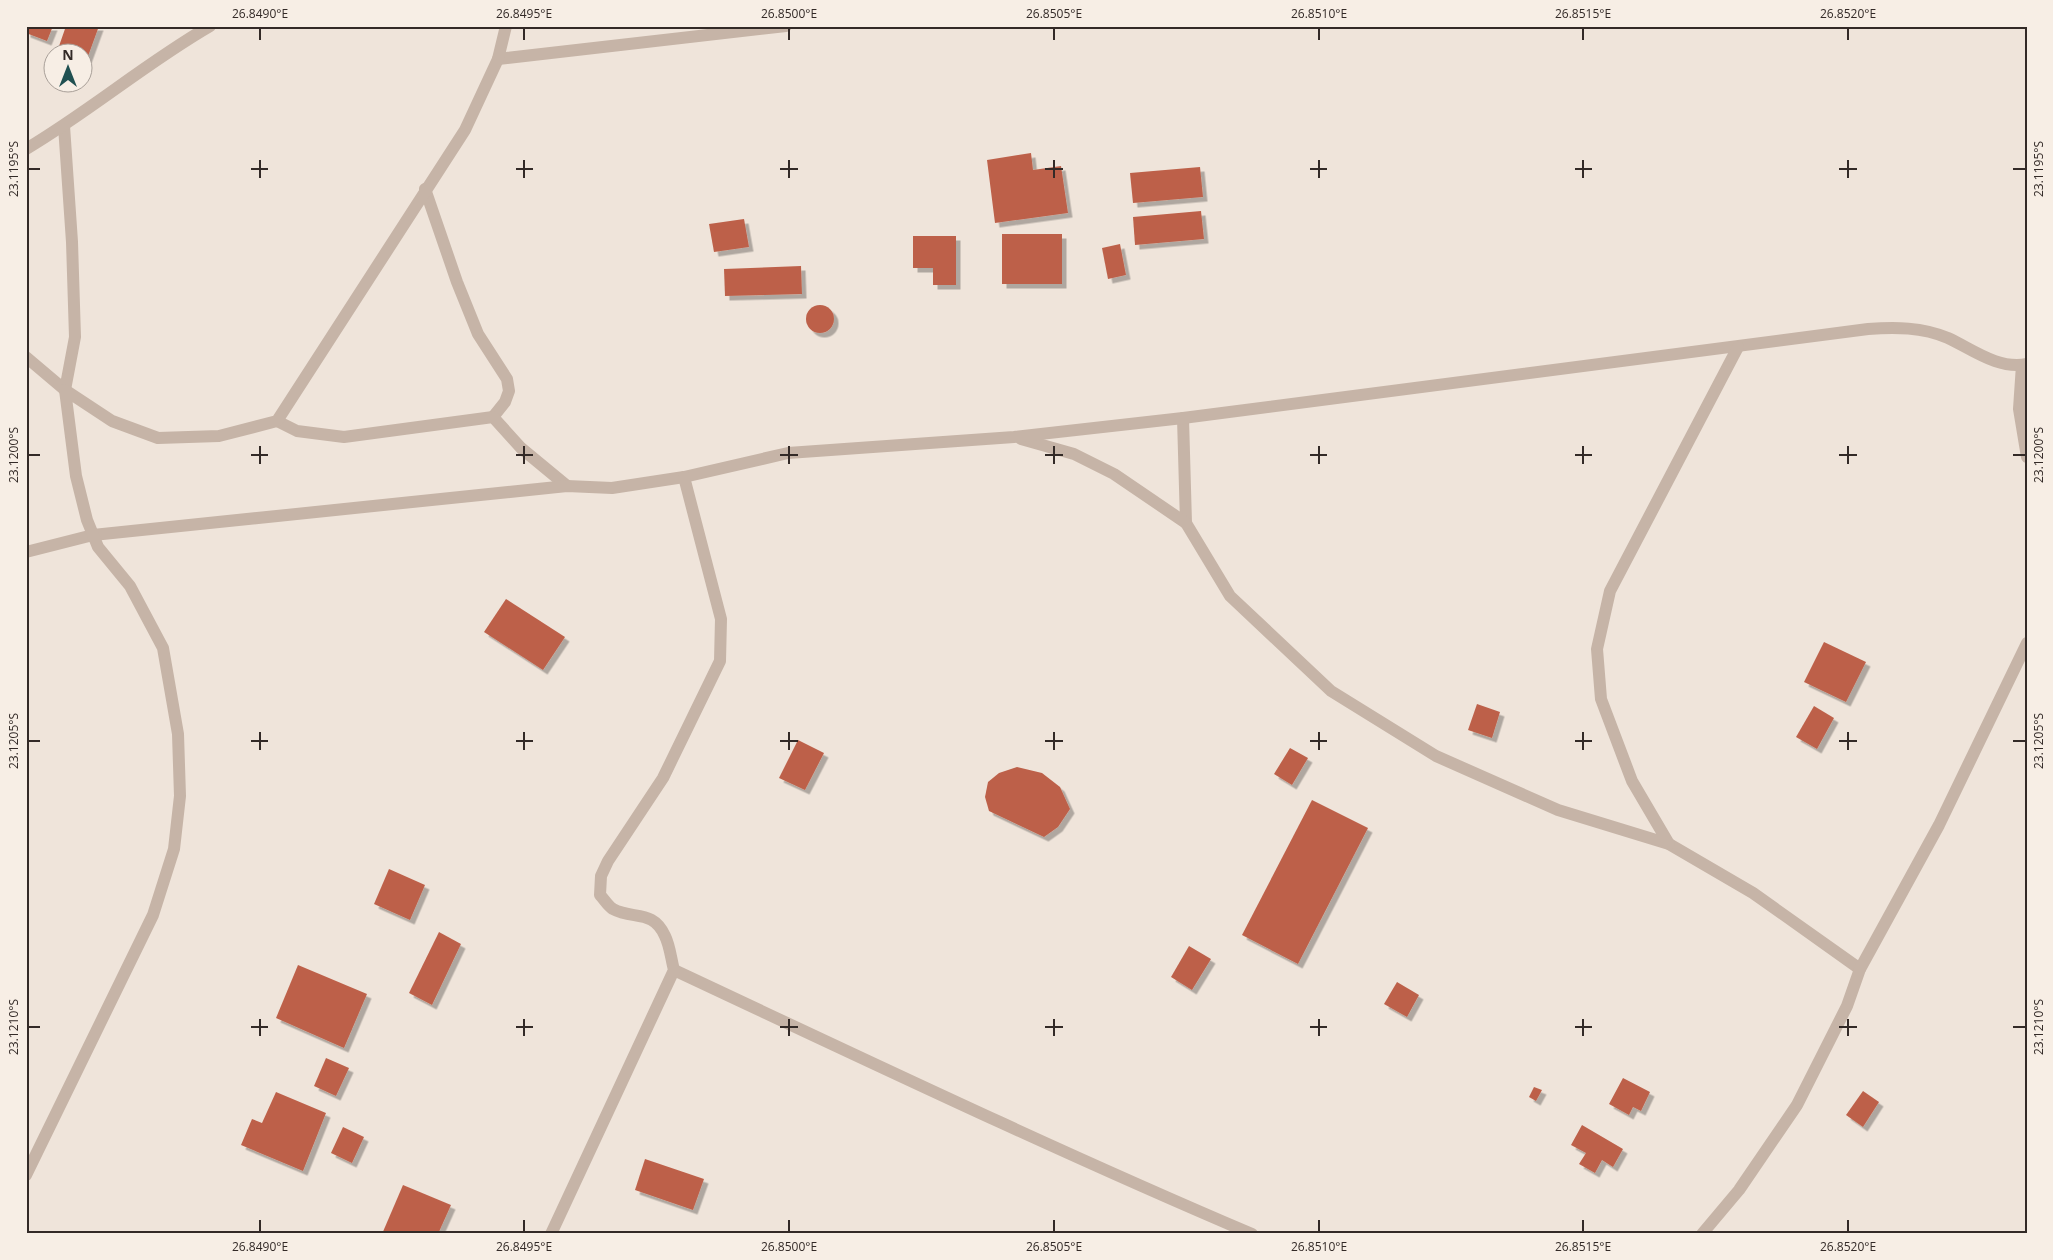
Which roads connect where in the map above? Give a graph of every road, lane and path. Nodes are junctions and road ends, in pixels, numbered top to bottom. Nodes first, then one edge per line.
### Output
1 (210, 26) edge
2 (506, 26) edge
3 (786, 26) edge
4 (498, 59) junction
5 (64, 126) junction
6 (26, 149) edge
7 (425, 189) junction
8 (1738, 347) junction
9 (26, 357) edge
10 (2025, 365) edge
11 (65, 390) junction
12 (493, 417) junction
13 (1183, 418) junction
14 (277, 421) junction
15 (1014, 437) junction
16 (2027, 457) edge
17 (684, 477) junction
18 (567, 486) junction
19 (1186, 523) junction
20 (93, 535) junction
21 (26, 552) edge
22 (2027, 643) edge
23 (1669, 844) junction
24 (1860, 968) junction
25 (674, 970) junction
26 (26, 1175) edge
27 (551, 1234) edge
28 (1252, 1234) edge
29 (1702, 1234) edge

1 - 5 street
2 - 4 street
3 - 4 street
4 - 7 street
5 - 6 street
5 - 11 street
7 - 12 street
7 - 14 street
8 - 10 street
8 - 13 street
8 - 23 street
9 - 11 street
10 - 16 street
11 - 14 street
11 - 20 street
12 - 14 street
12 - 18 street
13 - 15 street
13 - 19 street
15 - 17 street
15 - 19 street
17 - 18 street
17 - 25 street
18 - 20 street
19 - 23 street
20 - 21 street
20 - 26 street
22 - 24 street
23 - 24 street
24 - 29 street
25 - 27 street
25 - 28 street

